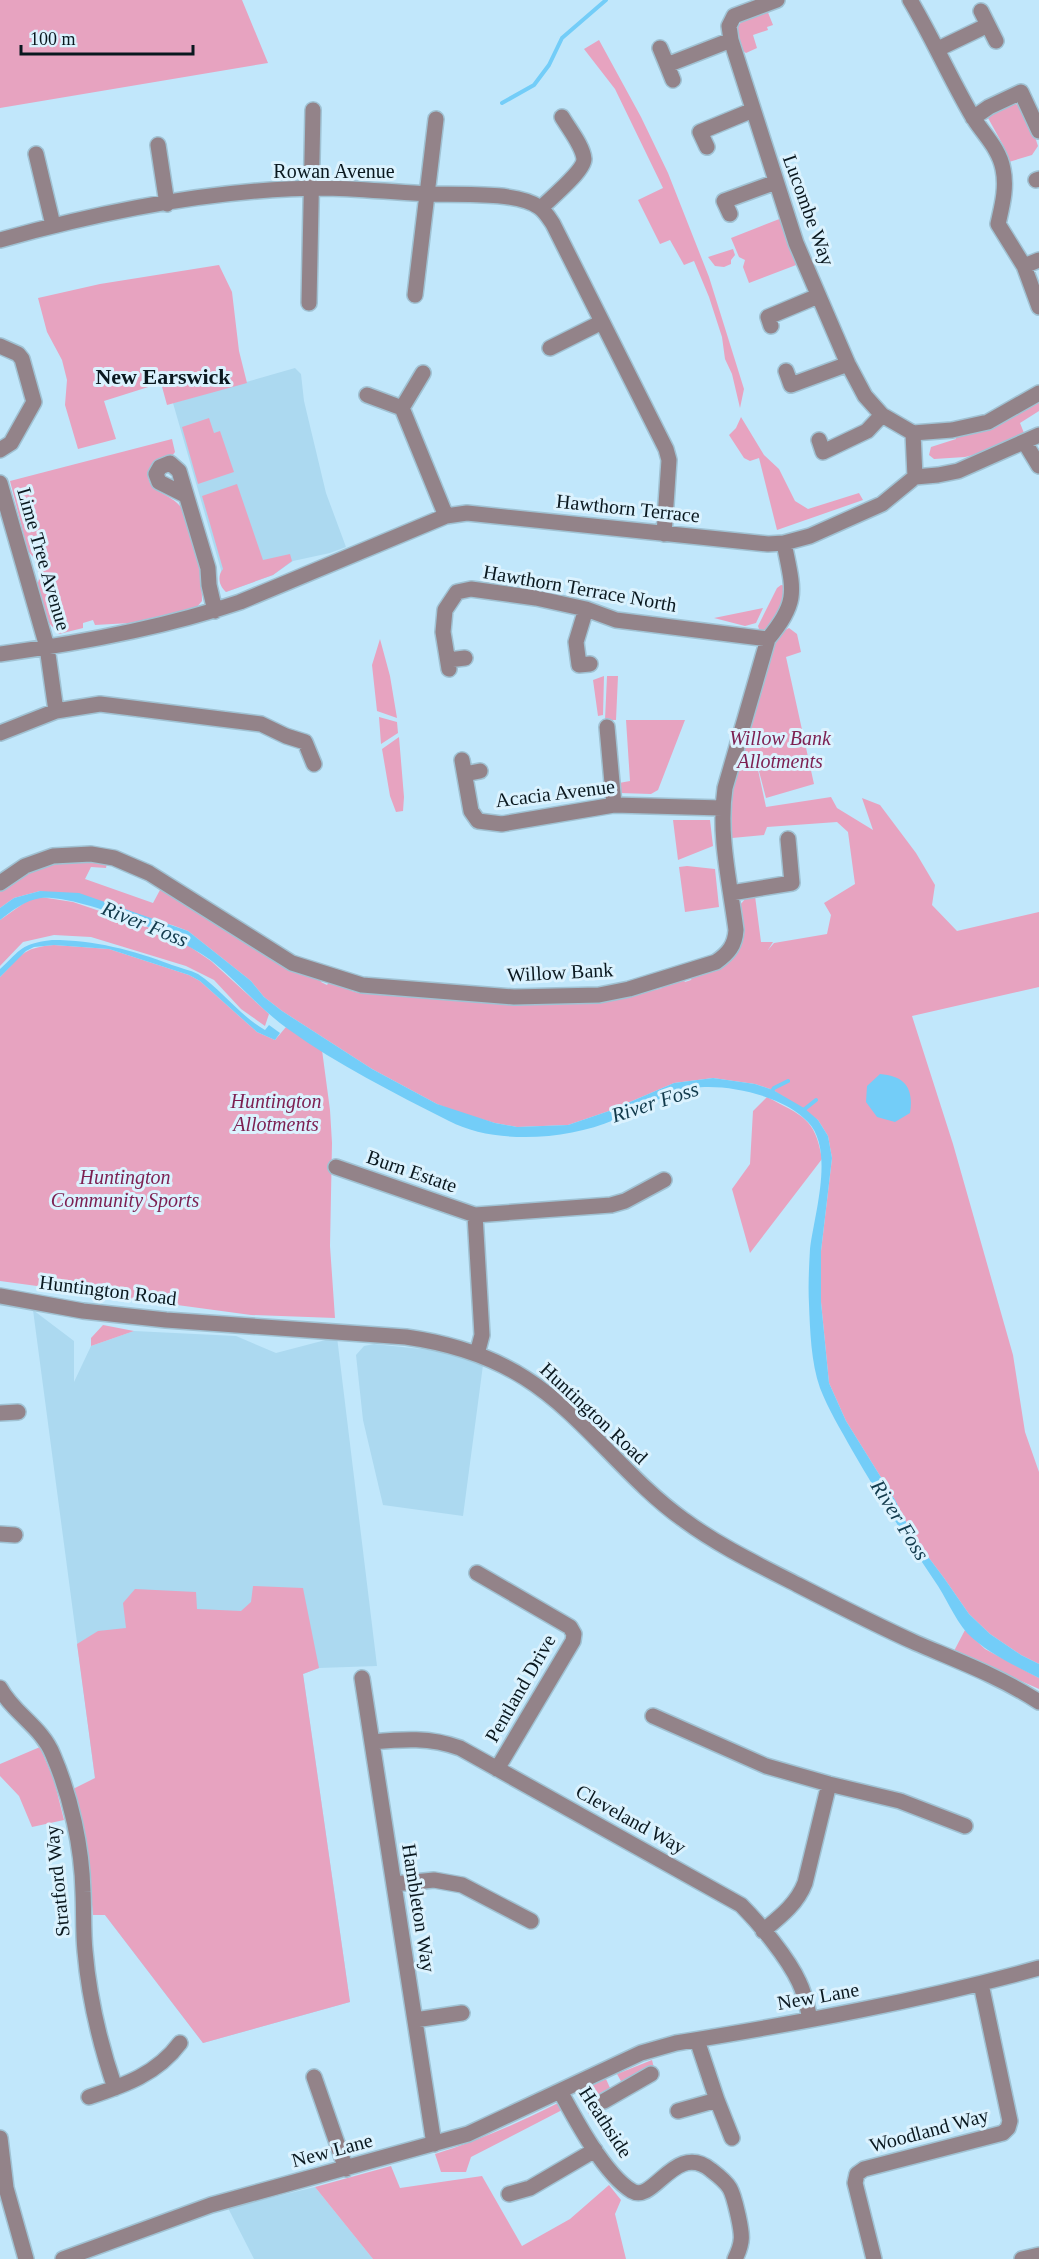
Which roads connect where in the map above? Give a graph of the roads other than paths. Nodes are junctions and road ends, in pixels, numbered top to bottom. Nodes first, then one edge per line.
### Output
1 (777, 0) edge
2 (909, 0) edge
3 (981, 11) dead end
4 (988, 25) junction
5 (731, 40) junction
6 (996, 40) dead end
7 (660, 48) dead end
8 (938, 49) junction
9 (313, 110) dead end
10 (753, 110) junction
11 (562, 117) dead end
12 (973, 118) junction
13 (436, 119) dead end
14 (1039, 131) edge
15 (158, 145) dead end
16 (707, 147) dead end
17 (36, 154) dead end
18 (776, 182) junction
19 (311, 189) junction
20 (427, 194) junction
21 (724, 201) dead end
22 (166, 204) junction
23 (541, 208) junction
24 (53, 225) junction
25 (0, 240) edge
26 (1039, 260) edge
27 (1024, 266) junction
28 (415, 295) dead end
29 (818, 296) junction
30 (309, 303) dead end
31 (1039, 307) edge
32 (767, 317) dead end
33 (602, 322) junction
34 (0, 346) edge
35 (550, 348) dead end
36 (848, 364) junction
37 (423, 373) dead end
38 (791, 385) dead end
39 (1039, 393) edge
40 (367, 394) dead end
41 (402, 408) junction
42 (882, 415) junction
43 (913, 433) junction
44 (1039, 435) edge
45 (1024, 443) junction
46 (0, 450) edge
47 (823, 452) dead end
48 (1039, 466) edge
49 (915, 477) junction
50 (0, 483) edge
51 (185, 495) dead end
52 (446, 516) junction
53 (664, 534) junction
54 (784, 543) junction
55 (586, 609) junction
56 (215, 611) junction
57 (768, 639) junction
58 (47, 647) junction
59 (0, 654) edge
60 (465, 658) dead end
61 (590, 664) dead end
62 (56, 711) junction
63 (607, 727) dead end
64 (0, 733) edge
65 (314, 764) dead end
66 (480, 771) dead end
67 (614, 805) junction
68 (722, 808) junction
69 (788, 838) dead end
70 (0, 883) edge
71 (731, 893) junction
72 (336, 1167) dead end
73 (664, 1180) dead end
74 (475, 1215) junction
75 (0, 1296) edge
76 (477, 1354) junction
77 (18, 1412) dead end
78 (0, 1413) edge
79 (477, 1573) dead end
80 (362, 1678) dead end
81 (0, 1688) edge
82 (1039, 1702) edge
83 (654, 1715) dead end
84 (372, 1742) junction
85 (497, 1769) junction
86 (829, 1784) junction
87 (965, 1826) dead end
88 (393, 1884) junction
89 (531, 1921) dead end
90 (763, 1932) junction
91 (1039, 1968) edge
92 (981, 1984) junction
93 (462, 2013) dead end
94 (810, 2019) junction
95 (415, 2020) junction
96 (697, 2040) junction
97 (180, 2043) dead end
98 (606, 2068) junction
99 (651, 2074) dead end
100 (314, 2077) dead end
101 (115, 2088) junction
102 (560, 2091) junction
103 (618, 2093) junction
104 (89, 2097) dead end
105 (717, 2100) junction
106 (604, 2101) dead end
107 (678, 2111) dead end
108 (0, 2138) edge
109 (732, 2138) dead end
110 (434, 2144) junction
111 (595, 2150) junction
112 (842, 2166) dead end
113 (346, 2169) junction
114 (856, 2174) junction
115 (509, 2194) dead end
116 (1039, 2255) edge
117 (26, 2259) edge
118 (63, 2259) edge
119 (735, 2259) edge
120 (874, 2259) edge
121 (1022, 2259) edge

1 - 5 street
2 - 8 street
3 - 4 street
4 - 6 street
4 - 8 street
5 - 7 street
5 - 10 street, Lucombe Way
8 - 12 street
9 - 19 street
10 - 16 street
10 - 18 street, Lucombe Way
11 - 23 street
12 - 14 street
12 - 27 street
13 - 20 street
15 - 22 street
17 - 24 street
18 - 21 street
18 - 29 street, Lucombe Way
19 - 20 street, Rowan Avenue
19 - 22 street, Rowan Avenue
19 - 30 street
20 - 23 street, Rowan Avenue
20 - 28 street
22 - 24 street, Rowan Avenue
23 - 33 street
24 - 25 street, Rowan Avenue
26 - 27 street
27 - 31 street
29 - 32 street
29 - 36 street, Lucombe Way
33 - 35 street
33 - 53 street
34 - 46 street
36 - 38 street
36 - 42 street, Lucombe Way
37 - 41 street
39 - 43 street
40 - 41 street
41 - 52 street
42 - 43 street, Lucombe Way
42 - 47 street
43 - 49 street
44 - 45 street
45 - 48 street
45 - 49 street
49 - 54 street, Hawthorn Terrace
50 - 58 street, Lime Tree Avenue
51 - 56 street
52 - 53 street, Hawthorn Terrace
52 - 56 street, Hawthorn Terrace
53 - 54 street, Hawthorn Terrace
54 - 57 street, Willow Bank
55 - 57 street, Hawthorn Terrace North
55 - 60 street, Hawthorn Terrace North
55 - 61 street
56 - 58 street, Hawthorn Terrace
57 - 68 street, Willow Bank
58 - 59 street, Hawthorn Terrace
58 - 62 street, Lime Tree Avenue
62 - 64 street
62 - 65 street
63 - 67 street
66 - 67 street, Acacia Avenue
67 - 68 street, Acacia Avenue
68 - 71 street, Willow Bank
69 - 71 street
70 - 71 street, Willow Bank
72 - 74 street, Burn Estate
73 - 74 street, Burn Estate
74 - 76 street, Burn Estate
75 - 76 street, Huntington Road
76 - 82 street, Huntington Road
77 - 78 street
79 - 85 street, Pentland Drive
80 - 84 street, Hambleton Way
81 - 101 street, Stratford Way
83 - 86 street
84 - 85 street, Cleveland Way
84 - 88 street, Hambleton Way
85 - 90 street, Cleveland Way
86 - 87 street
86 - 90 street
88 - 89 street
88 - 95 street, Hambleton Way
90 - 94 street, Cleveland Way
91 - 92 street, New Lane
92 - 94 street, New Lane
92 - 114 street, Woodland Way
93 - 95 street
94 - 96 street, New Lane
95 - 110 street, Hambleton Way
96 - 98 street, New Lane
96 - 105 street
97 - 101 street
98 - 102 street, New Lane
98 - 103 street
99 - 103 street
100 - 113 street
101 - 104 street
102 - 110 street, New Lane
102 - 111 street, Heathside
103 - 106 street
105 - 107 street
105 - 109 street
108 - 117 street
110 - 113 street, New Lane
111 - 115 street
111 - 119 street, Heathside
112 - 114 street, Woodland Way
113 - 118 street, New Lane
114 - 120 street, Woodland Way
116 - 121 street

